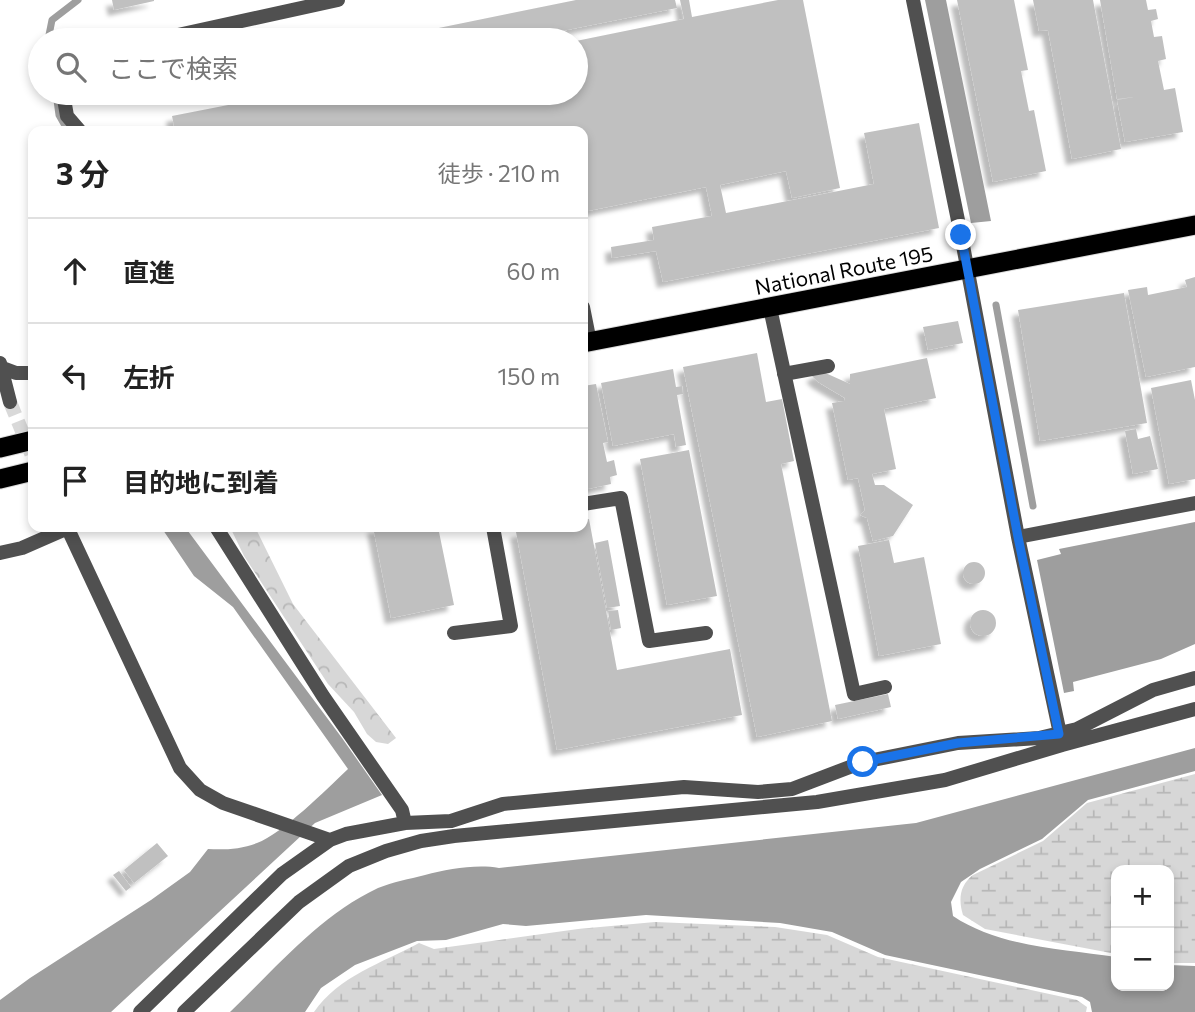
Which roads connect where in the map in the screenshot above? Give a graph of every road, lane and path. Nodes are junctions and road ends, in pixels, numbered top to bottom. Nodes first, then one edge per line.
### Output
1 (338, 0) edge
2 (913, 0) edge
3 (210, 28) edge
4 (65, 105) edge
5 (76, 126) edge
6 (1195, 225) edge
7 (968, 271) junction
8 (770, 308) junction
9 (588, 343) edge
10 (0, 366) edge
11 (828, 366) dead end
12 (28, 373) edge
13 (785, 374) junction
14 (10, 402) tunnel mouth
15 (28, 441) edge
16 (0, 448) edge
17 (28, 472) edge
18 (0, 479) edge
19 (1195, 503) edge
20 (588, 504) edge
21 (57, 532) edge
22 (70, 532) edge
23 (219, 532) edge
24 (494, 532) edge
25 (1018, 537) junction
26 (0, 553) edge
27 (454, 633) dead end
28 (706, 633) dead end
29 (1195, 678) edge
30 (885, 687) dead end
31 (1195, 709) edge
32 (1061, 740) junction
33 (770, 799) junction
34 (405, 823) junction
35 (439, 823) junction
36 (323, 837) junction
37 (441, 838) junction
38 (140, 1012) edge
39 (184, 1012) edge

1 - 3 street
2 - 7 street
4 - 5 street
6 - 7 highway, National Route 195
7 - 8 highway, National Route 195
7 - 25 street
8 - 9 highway, National Route 195
8 - 13 street
10 - 12 street
10 - 14 street
11 - 13 street
13 - 30 street
15 - 16 highway
17 - 18 highway
19 - 25 street
20 - 28 street
21 - 26 street
22 - 36 street
23 - 34 street
24 - 27 street
25 - 32 street
29 - 32 street
31 - 32 street
32 - 33 street
32 - 33 street
33 - 35 street
33 - 37 street
34 - 35 street
34 - 36 street
35 - 37 street
36 - 38 street
37 - 39 street

